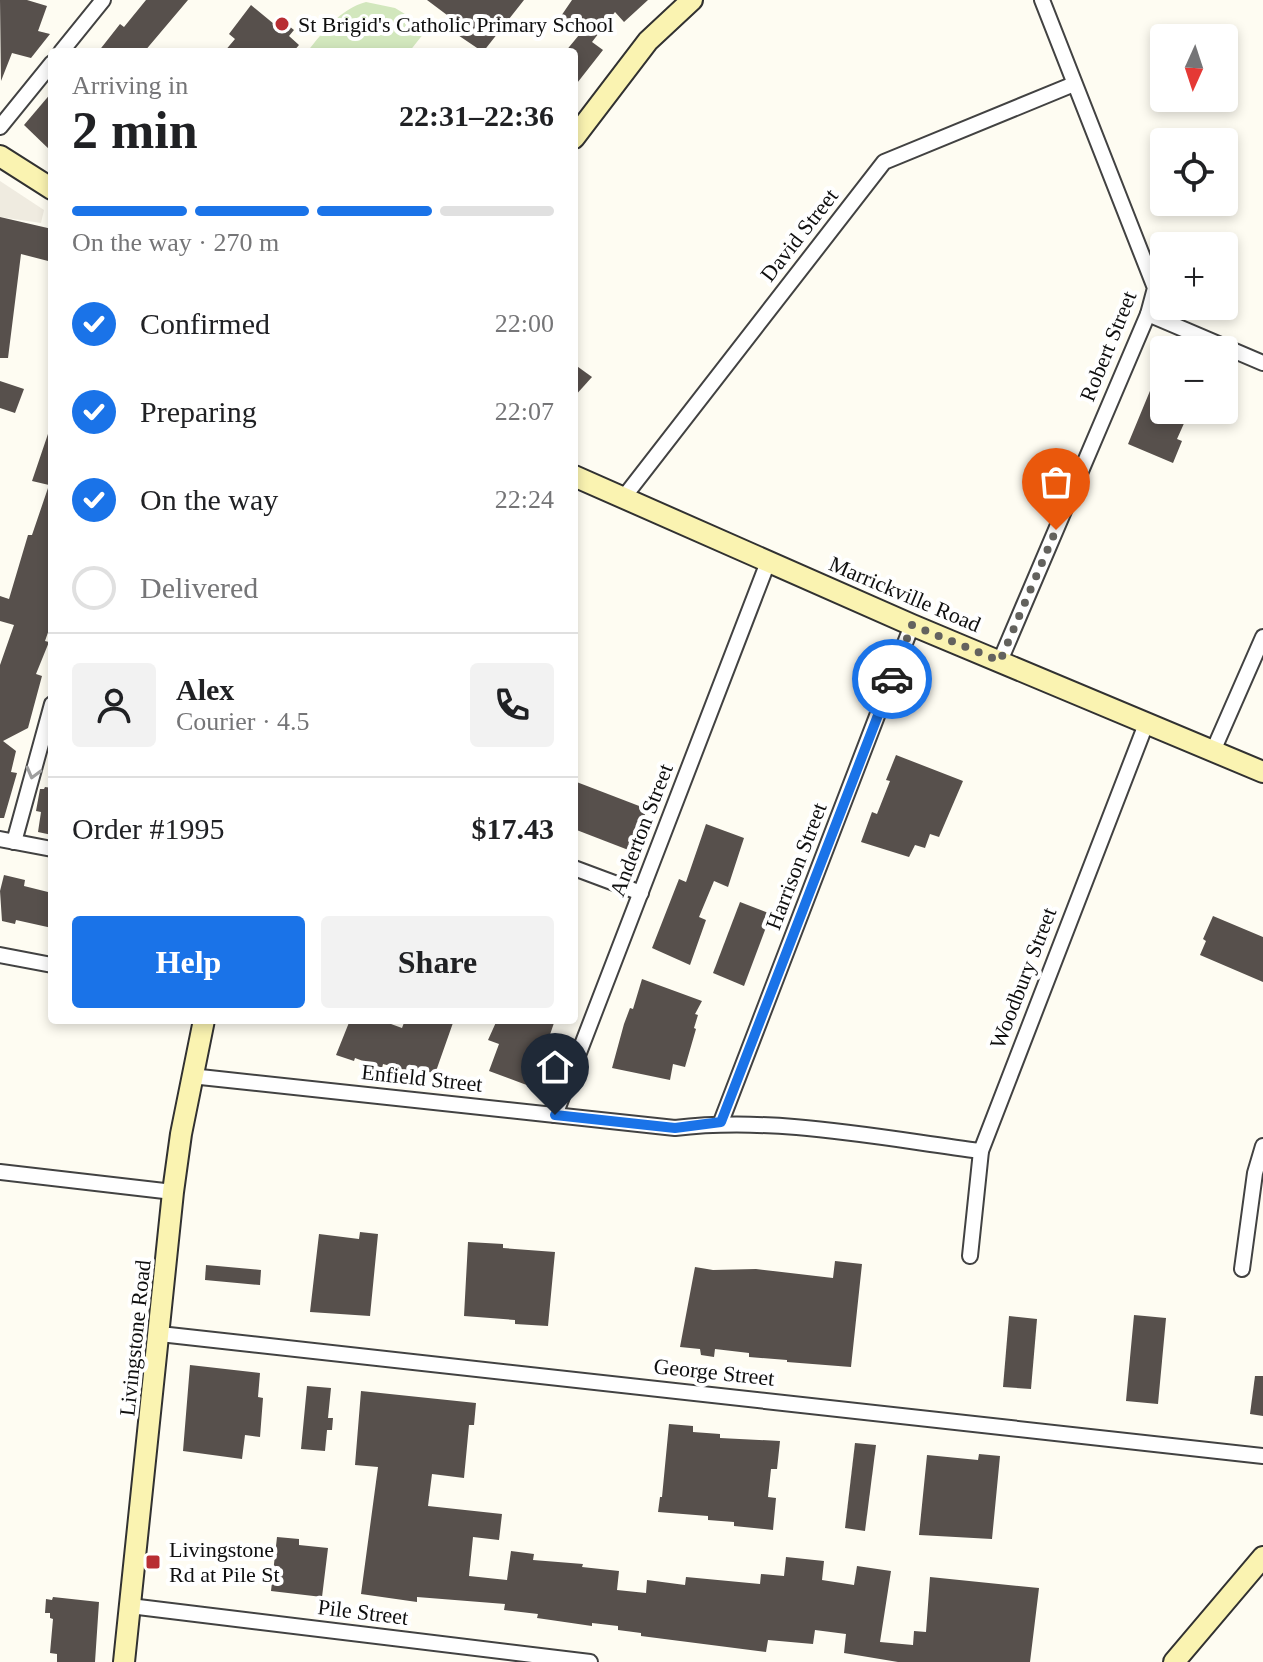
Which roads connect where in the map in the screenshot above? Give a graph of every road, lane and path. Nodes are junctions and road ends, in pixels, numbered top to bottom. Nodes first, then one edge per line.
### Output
1 (103, 0) edge
2 (692, 0) edge
3 (1042, 0) edge
4 (64, 48) edge
5 (48, 68) edge
6 (1074, 84) junction
7 (0, 127) edge
8 (578, 133) edge
9 (0, 156) edge
10 (48, 186) edge
11 (1148, 314) junction
12 (1263, 363) edge
13 (578, 478) edge
14 (624, 497) junction
15 (768, 562) junction
16 (912, 625) junction
17 (1263, 637) edge
18 (1000, 661) junction
19 (48, 716) edge
20 (1146, 724) junction
21 (1213, 751) junction
22 (1263, 772) edge
23 (7, 840) edge
24 (48, 848) edge
25 (578, 869) edge
26 (641, 893) junction
27 (0, 955) edge
28 (48, 964) edge
29 (203, 1024) edge
30 (191, 1076) junction
31 (555, 1115) junction
32 (721, 1122) junction
33 (1263, 1146) edge
34 (981, 1151) junction
35 (0, 1172) edge
36 (173, 1192) junction
37 (970, 1256) dead end
38 (1242, 1269) dead end
39 (160, 1334) junction
40 (1263, 1456) edge
41 (1263, 1557) edge
42 (130, 1606) junction
43 (124, 1662) edge
44 (590, 1662) edge
45 (1174, 1662) edge

1 - 4 street
2 - 8 street
3 - 6 street, Robert Street
5 - 7 street
6 - 11 street, Robert Street
6 - 14 street, David Street
9 - 10 street
11 - 12 street
11 - 18 street, Robert Street
13 - 14 street, Marrickville Road
14 - 15 street, Marrickville Road
15 - 16 street, Marrickville Road
15 - 26 street, Anderton Street
16 - 18 street, Marrickville Road
16 - 32 street, Harrison Street
17 - 21 street
18 - 20 street, Marrickville Road
19 -> 23 street
20 - 21 street, Marrickville Road
20 - 34 street, Woodbury Street
21 - 22 street, Marrickville Road
23 - 24 street
25 - 26 street
26 - 31 street, Anderton Street
27 - 28 street
29 - 30 street, Livingstone Road
30 - 31 street, Enfield Street
30 - 36 street, Livingstone Road
31 - 32 street, Enfield Street
32 - 34 street, Enfield Street
33 - 38 street
34 - 37 street, Woodbury Street
35 - 36 street
36 - 39 street, Livingstone Road
39 - 40 street, George Street
39 - 42 street, Livingstone Road
41 - 45 street
42 - 43 street, Livingstone Road
42 - 44 street, Pile Street

